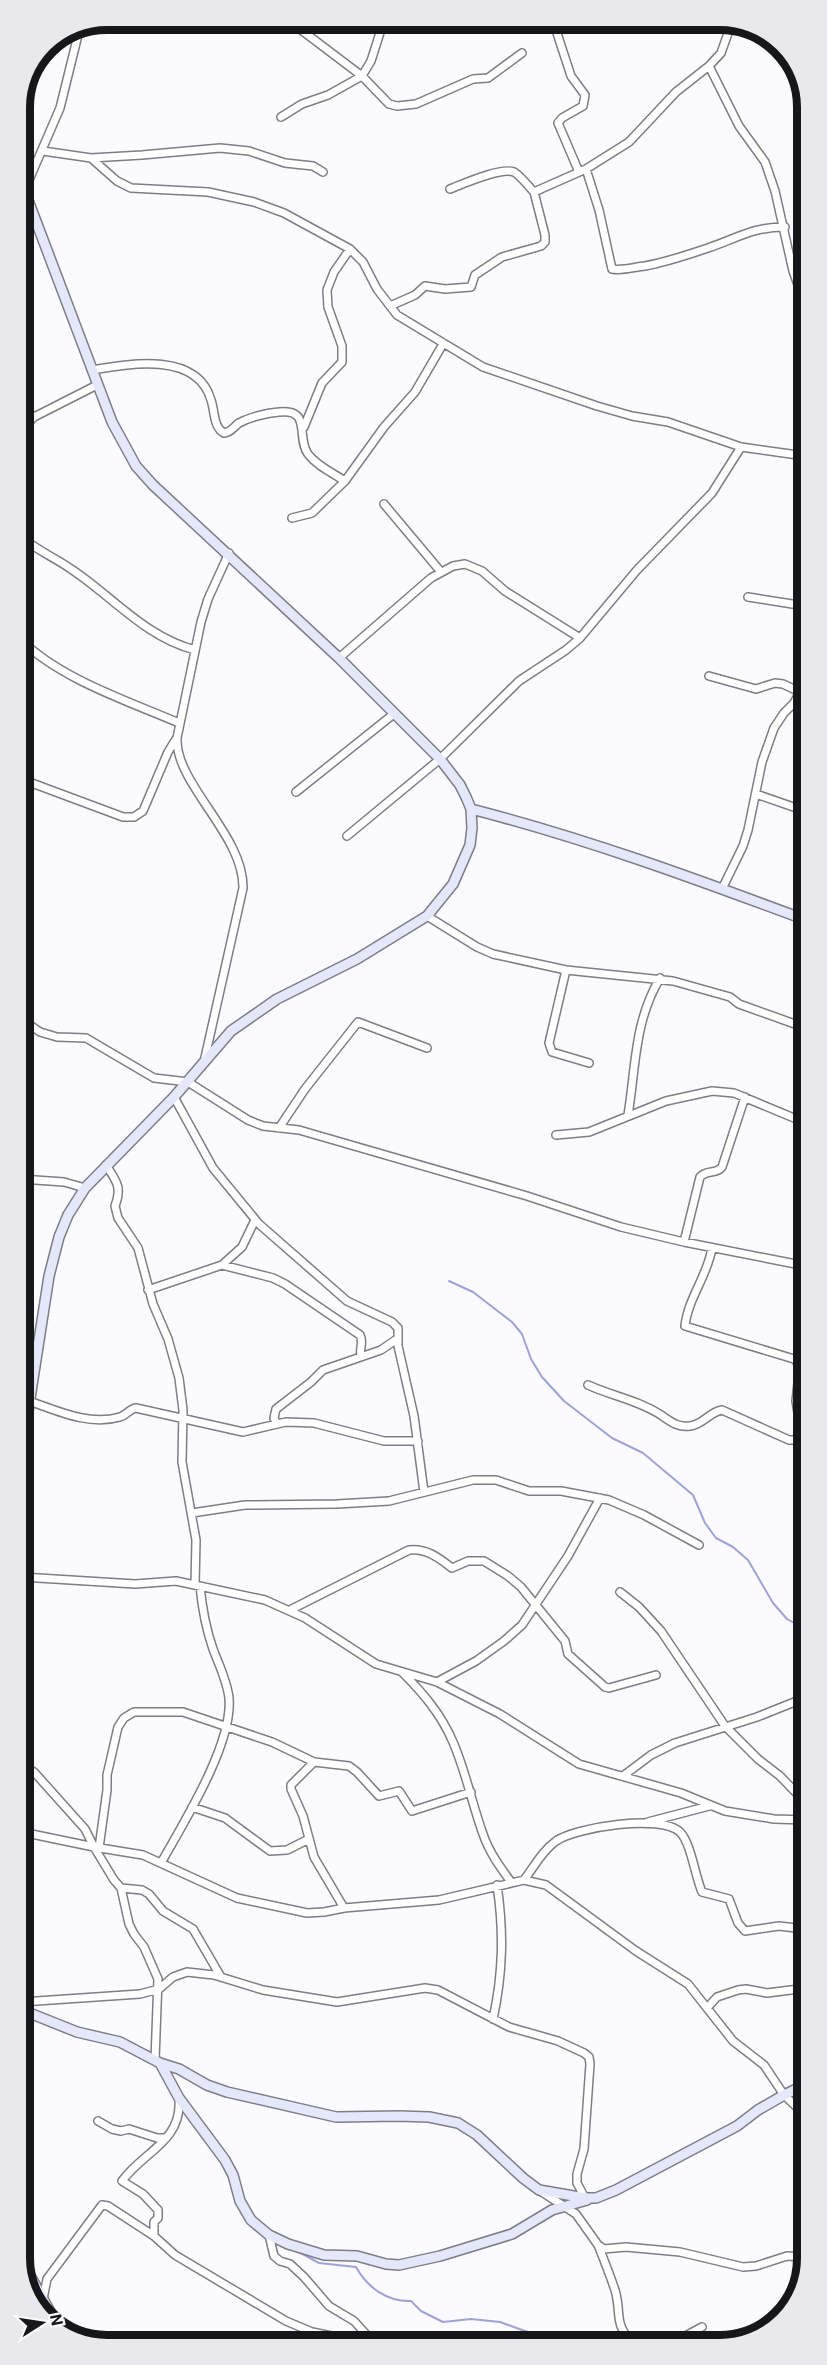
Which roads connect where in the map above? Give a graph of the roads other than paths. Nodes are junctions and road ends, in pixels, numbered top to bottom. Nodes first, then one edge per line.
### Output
1 (301, 30) edge
2 (381, 30) edge
3 (556, 30) edge
4 (729, 30) edge
5 (78, 36) edge
6 (522, 53) dead end
7 (709, 66) junction
8 (362, 76) junction
9 (281, 117) dead end
10 (43, 151) junction
11 (91, 158) junction
12 (30, 169) edge
13 (583, 171) junction
14 (323, 172) dead end
15 (450, 189) dead end
16 (534, 192) junction
17 (30, 206) edge
18 (785, 227) junction
19 (350, 249) junction
20 (797, 280) edge
21 (390, 306) junction
22 (442, 344) junction
23 (92, 370) junction
24 (97, 385) junction
25 (30, 414) edge
26 (34, 417) junction
27 (30, 421) edge
28 (303, 429) junction
29 (741, 447) junction
30 (797, 455) edge
31 (345, 481) junction
32 (384, 504) dead end
33 (292, 518) dead end
34 (30, 544) edge
35 (229, 554) junction
36 (441, 572) junction
37 (748, 597) dead end
38 (797, 605) edge
39 (580, 638) junction
40 (30, 648) edge
41 (195, 650) junction
42 (339, 658) junction
43 (709, 676) dead end
44 (797, 691) edge
45 (797, 698) edge
46 (395, 713) junction
47 (179, 723) junction
48 (177, 738) junction
49 (440, 759) junction
50 (30, 783) edge
51 (296, 792) dead end
52 (756, 795) junction
53 (797, 808) edge
54 (471, 809) junction
55 (347, 836) dead end
56 (722, 889) junction
57 (427, 916) junction
58 (797, 917) edge
59 (566, 970) junction
60 (660, 978) junction
61 (30, 1025) edge
62 (797, 1025) edge
63 (427, 1048) dead end
64 (590, 1064) dead end
65 (203, 1065) junction
66 (188, 1082) junction
67 (174, 1097) junction
68 (745, 1097) junction
69 (628, 1115) junction
70 (797, 1118) edge
71 (279, 1128) junction
72 (556, 1135) dead end
73 (106, 1165) junction
74 (30, 1179) edge
75 (85, 1188) junction
76 (255, 1220) junction
77 (684, 1242) junction
78 (712, 1248) junction
79 (797, 1264) edge
80 (222, 1265) junction
81 (148, 1290) junction
82 (397, 1339) junction
83 (360, 1356) junction
84 (797, 1361) edge
85 (30, 1364) edge
86 (34, 1365) junction
87 (588, 1385) dead end
88 (30, 1389) edge
89 (30, 1402) edge
90 (183, 1420) junction
91 (277, 1424) junction
92 (797, 1440) edge
93 (418, 1441) junction
94 (424, 1492) junction
95 (600, 1498) junction
96 (192, 1513) junction
97 (699, 1545) dead end
98 (30, 1577) edge
99 (198, 1586) junction
100 (620, 1592) dead end
101 (537, 1604) junction
102 (290, 1610) junction
103 (402, 1671) junction
104 (656, 1675) dead end
105 (437, 1682) junction
106 (797, 1701) edge
107 (725, 1726) junction
108 (226, 1728) junction
109 (314, 1762) junction
110 (30, 1770) edge
111 (623, 1776) junction
112 (471, 1792) junction
113 (797, 1794) edge
114 (709, 1806) junction
115 (192, 1808) junction
116 (797, 1820) edge
117 (640, 1825) junction
118 (30, 1834) edge
119 (309, 1839) junction
120 (97, 1848) junction
121 (161, 1863) junction
122 (524, 1880) junction
123 (511, 1882) junction
124 (497, 1885) junction
125 (121, 1887) junction
126 (344, 1908) junction
127 (797, 1928) edge
128 (221, 1977) junction
129 (159, 1989) junction
130 (797, 1989) edge
131 (30, 2001) edge
132 (707, 2007) junction
133 (30, 2013) edge
134 (493, 2019) junction
135 (158, 2061) junction
136 (797, 2089) edge
137 (784, 2095) junction
138 (179, 2098) junction
139 (797, 2107) edge
140 (98, 2121) dead end
141 (166, 2138) junction
142 (539, 2190) junction
143 (585, 2198) junction
144 (596, 2198) junction
145 (566, 2206) junction
146 (269, 2235) junction
147 (154, 2236) junction
148 (598, 2245) junction
149 (797, 2256) edge
150 (44, 2293) edge
151 (702, 2327) dead end
152 (312, 2332) junction
153 (311, 2335) edge
154 (327, 2335) edge
155 (366, 2335) edge
156 (625, 2335) edge
157 (687, 2335) edge

1 - 8 street
2 - 8 street
3 - 13 street
4 - 7 street
5 - 10 street
6 - 8 street
7 - 13 street
7 - 18 street
8 - 9 street
10 - 11 street
10 - 12 street
11 - 14 street
11 - 19 street
13 - 16 street
13 - 18 street
15 - 16 street
16 - 21 street
17 - 23 street
18 - 20 street
19 - 21 street
19 - 28 street
21 - 22 street
22 - 29 street
22 - 31 street
23 - 24 street
23 - 28 street
24 - 26 street
24 - 35 street
25 - 26 street
26 - 27 street
28 - 31 street
29 - 30 street
29 - 39 street
31 - 33 street
32 - 36 street
34 - 41 street
35 - 41 street
35 - 42 street
36 - 39 street
36 - 42 street
37 - 38 street
39 - 49 street
40 - 47 street
41 - 47 street
42 - 46 street
43 - 44 street
45 - 52 street
46 - 49 street
46 - 51 street
47 - 48 street
48 - 50 street
48 - 65 street
49 - 54 street
49 - 55 street
52 - 53 street
52 - 56 street
54 - 56 street
54 - 57 street
56 - 58 street
57 - 59 street
57 - 65 street
59 - 60 street
59 - 64 street
60 - 62 street
60 - 69 street
61 - 66 street
63 - 71 street
65 - 66 street
66 - 67 street
66 - 71 street
67 - 73 street
67 - 76 street
68 - 69 street
68 - 70 street
68 - 77 street
69 - 72 street
71 - 77 street
73 - 75 street
73 - 81 street
74 - 75 street
75 - 86 street
76 - 80 street
76 - 82 street
77 - 78 street
78 - 79 street
78 - 84 street
80 - 81 street
80 - 83 street
81 - 90 street
82 - 83 street
82 - 93 street
83 - 91 street
85 - 86 street
86 - 88 street
87 - 92 street
89 - 90 street
90 - 91 street
90 - 96 street
91 - 93 street
93 - 94 street
94 - 95 street
94 - 96 street
95 - 97 street
95 - 101 street
96 - 99 street
98 - 99 street
99 - 102 street
99 - 108 street
100 - 107 street
101 - 102 street
101 - 104 street
101 - 105 street
102 - 103 street
103 - 105 street
103 - 112 street
105 - 111 street
106 - 107 street
107 - 111 street
107 - 113 street
108 - 109 street
108 - 115 street
108 - 120 street
109 - 112 street
109 - 119 street
110 - 120 street
111 - 114 street
112 - 123 street
114 - 116 street
114 - 117 street
115 - 119 street
115 - 121 street
117 - 122 street
117 - 127 street
118 - 120 street
119 - 126 street
120 - 121 street
120 - 125 street
121 - 126 street
122 - 123 street
122 - 132 street
123 - 124 street
124 - 126 street
124 - 134 street
125 - 128 street
125 - 129 street
128 - 129 street
128 - 134 street
129 - 131 street
129 - 135 street
130 - 132 street
132 - 137 street
133 - 135 street
134 - 143 street
135 - 138 street
135 - 142 street
136 - 137 street
137 - 139 street
137 - 144 street
138 - 141 street
138 - 146 street
140 - 141 street
141 - 147 street
142 - 143 street
142 - 145 street
143 - 144 street
144 - 145 street
145 - 146 street
145 - 148 street
146 - 155 street
147 - 150 street
147 - 152 street
148 - 149 street
148 - 156 street
151 - 157 street
152 - 153 street
152 - 154 street

